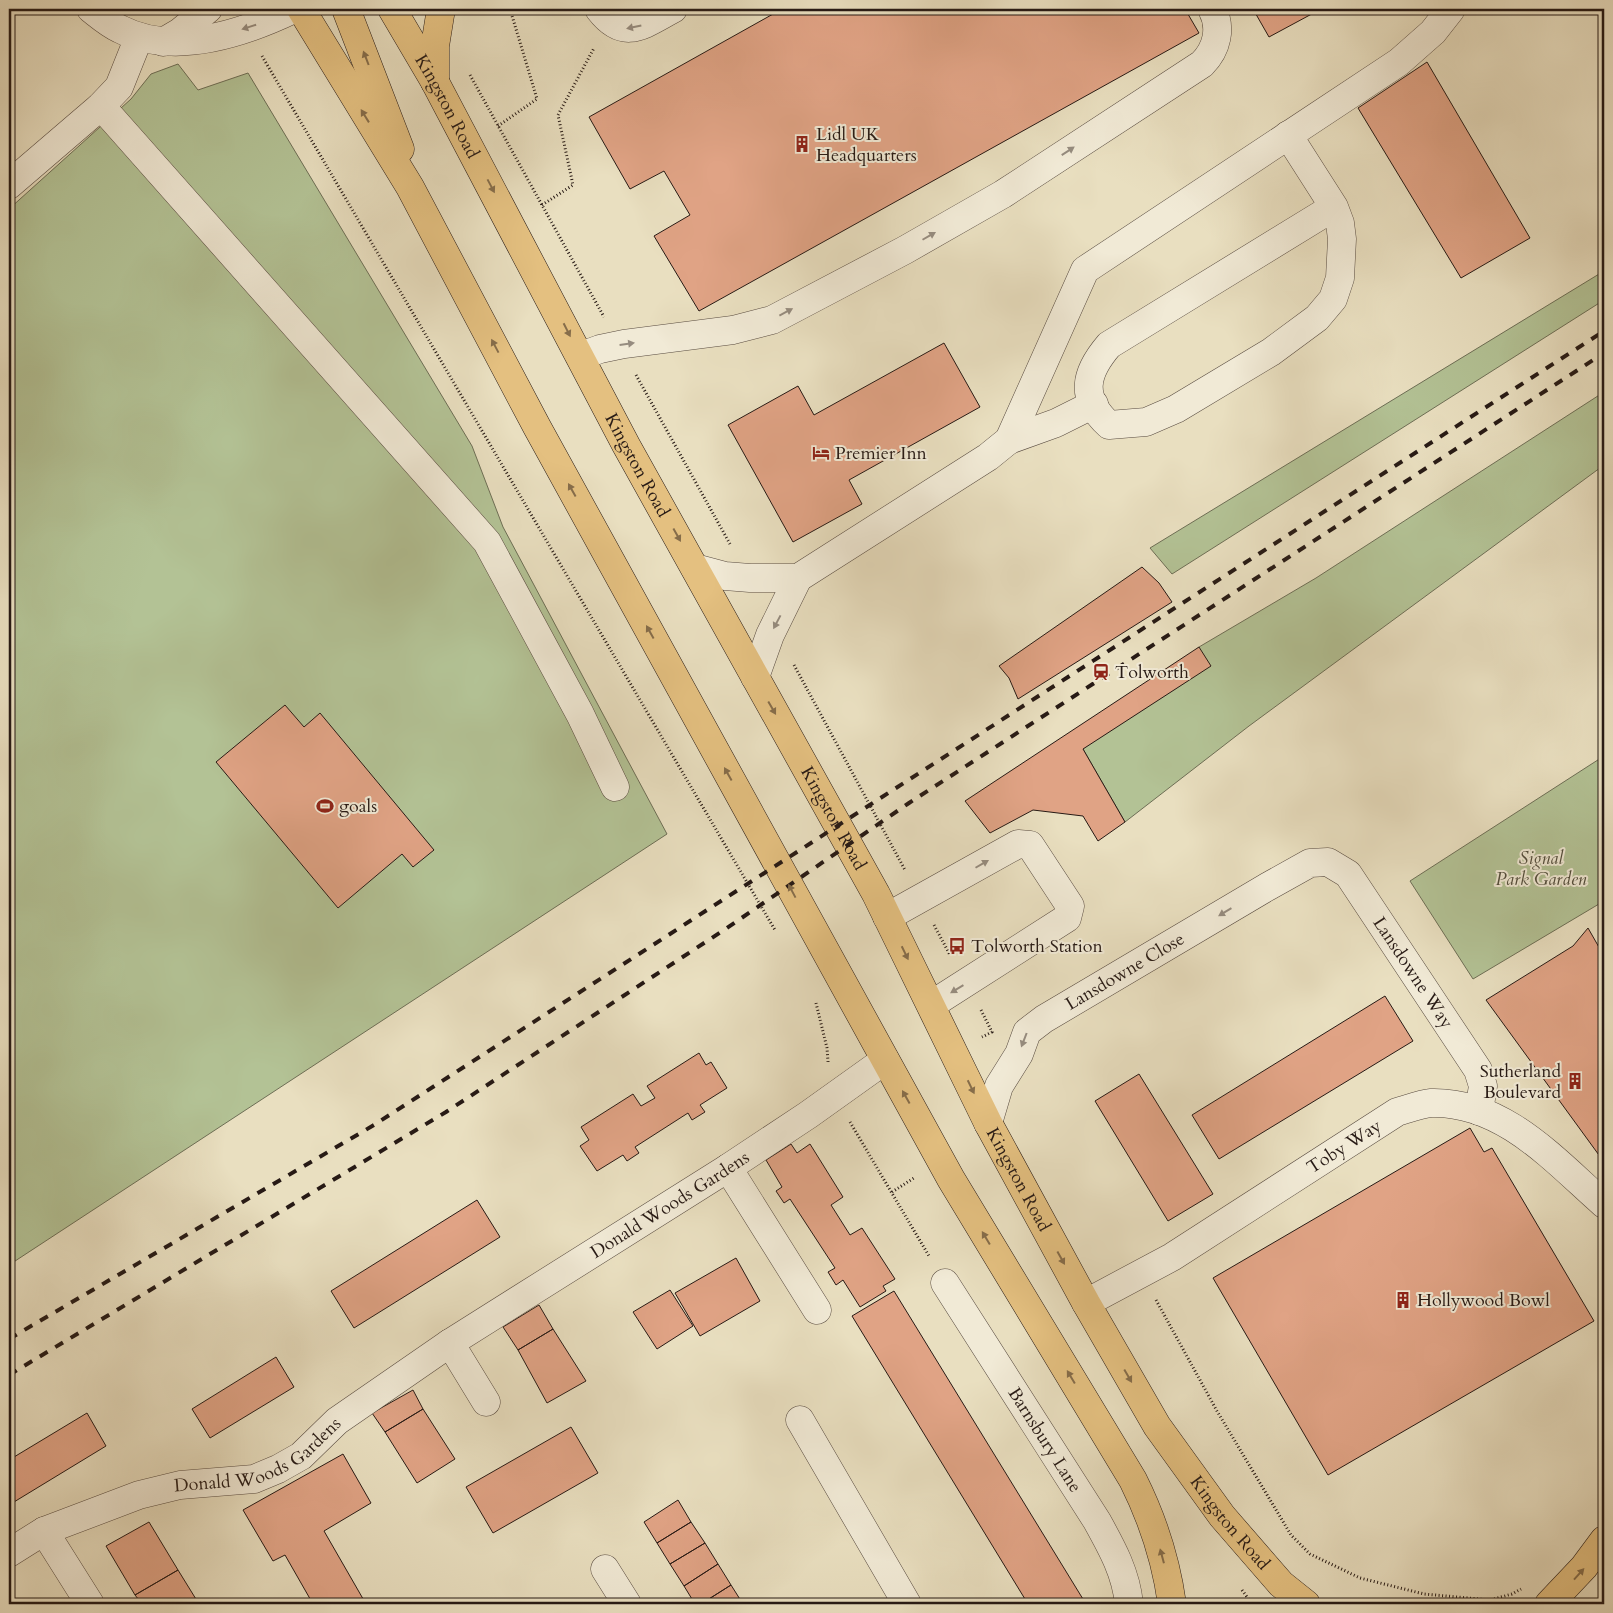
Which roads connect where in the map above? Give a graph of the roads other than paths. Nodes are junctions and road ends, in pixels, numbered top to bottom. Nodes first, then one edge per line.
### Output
1 (91, 9) edge
2 (208, 9) edge
3 (294, 9) edge
4 (301, 9) edge
5 (346, 9) edge
6 (392, 9) edge
7 (441, 9) edge
8 (673, 9) edge
9 (1212, 9) edge
10 (1451, 9) edge
11 (604, 15) edge
12 (151, 39) junction
13 (435, 82) junction
14 (101, 106) junction
15 (1288, 135) junction
16 (9, 185) edge
17 (410, 187) junction
18 (1334, 207) junction
19 (581, 356) junction
20 (1094, 404) junction
21 (1009, 440) junction
22 (695, 568) junction
23 (798, 578) junction
24 (755, 677) junction
25 (615, 788) dead end
26 (1310, 864) joint
27 (887, 917) junction
28 (931, 1005) junction
29 (885, 1060) junction
30 (1479, 1111) junction
31 (988, 1123) junction
32 (728, 1168) junction
33 (1604, 1204) edge
34 (945, 1283) road end
35 (1086, 1304) junction
36 (817, 1310) dead end
37 (450, 1343) junction
38 (486, 1402) dead end
39 (800, 1420) dead end
40 (44, 1531) junction
41 (1604, 1540) edge
42 (9, 1553) edge
43 (605, 1568) dead end
44 (90, 1604) edge
45 (627, 1604) edge
46 (907, 1604) edge
47 (1129, 1604) edge
48 (1172, 1604) edge
49 (1306, 1604) edge
50 (1549, 1604) edge

1 - 12 street
2 - 12 street
3 -> 12 street
17 -> 4 highway
17 -> 5 highway
6 - 13 highway, Kingston Road
7 - 13 highway
8 -> 11 street
19 -> 9 street
10 - 15 street
12 - 14 street
13 -> 19 highway, Kingston Road
14 - 16 street
14 - 25 street
15 - 18 street
15 - 21 street
29 -> 17 highway
18 - 20 street
18 - 20 street
19 -> 22 highway, Kingston Road
20 - 21 street
21 - 23 street
22 - 23 street
22 - 24 highway, Kingston Road
23 -> 24 street
24 -> 27 highway, Kingston Road
26 - 30 street, Lansdowne Way
26 -> 31 street, Lansdowne Close
27 -> 28 highway, Kingston Road
27 -> 28 street
28 -> 31 highway, Kingston Road
29 - 32 street, Donald Woods Gardens
48 -> 29 highway
30 - 33 street, Toby Way
30 - 35 street, Toby Way
31 -> 35 highway, Kingston Road
32 - 36 street
32 - 37 street, Donald Woods Gardens
34 - 47 street, Barnsbury Lane
35 -> 49 highway, Kingston Road
37 - 38 street
37 - 40 street, Donald Woods Gardens
39 - 46 street
40 - 42 street, Donald Woods Gardens
40 - 44 street
50 -> 41 highway
43 - 45 street

